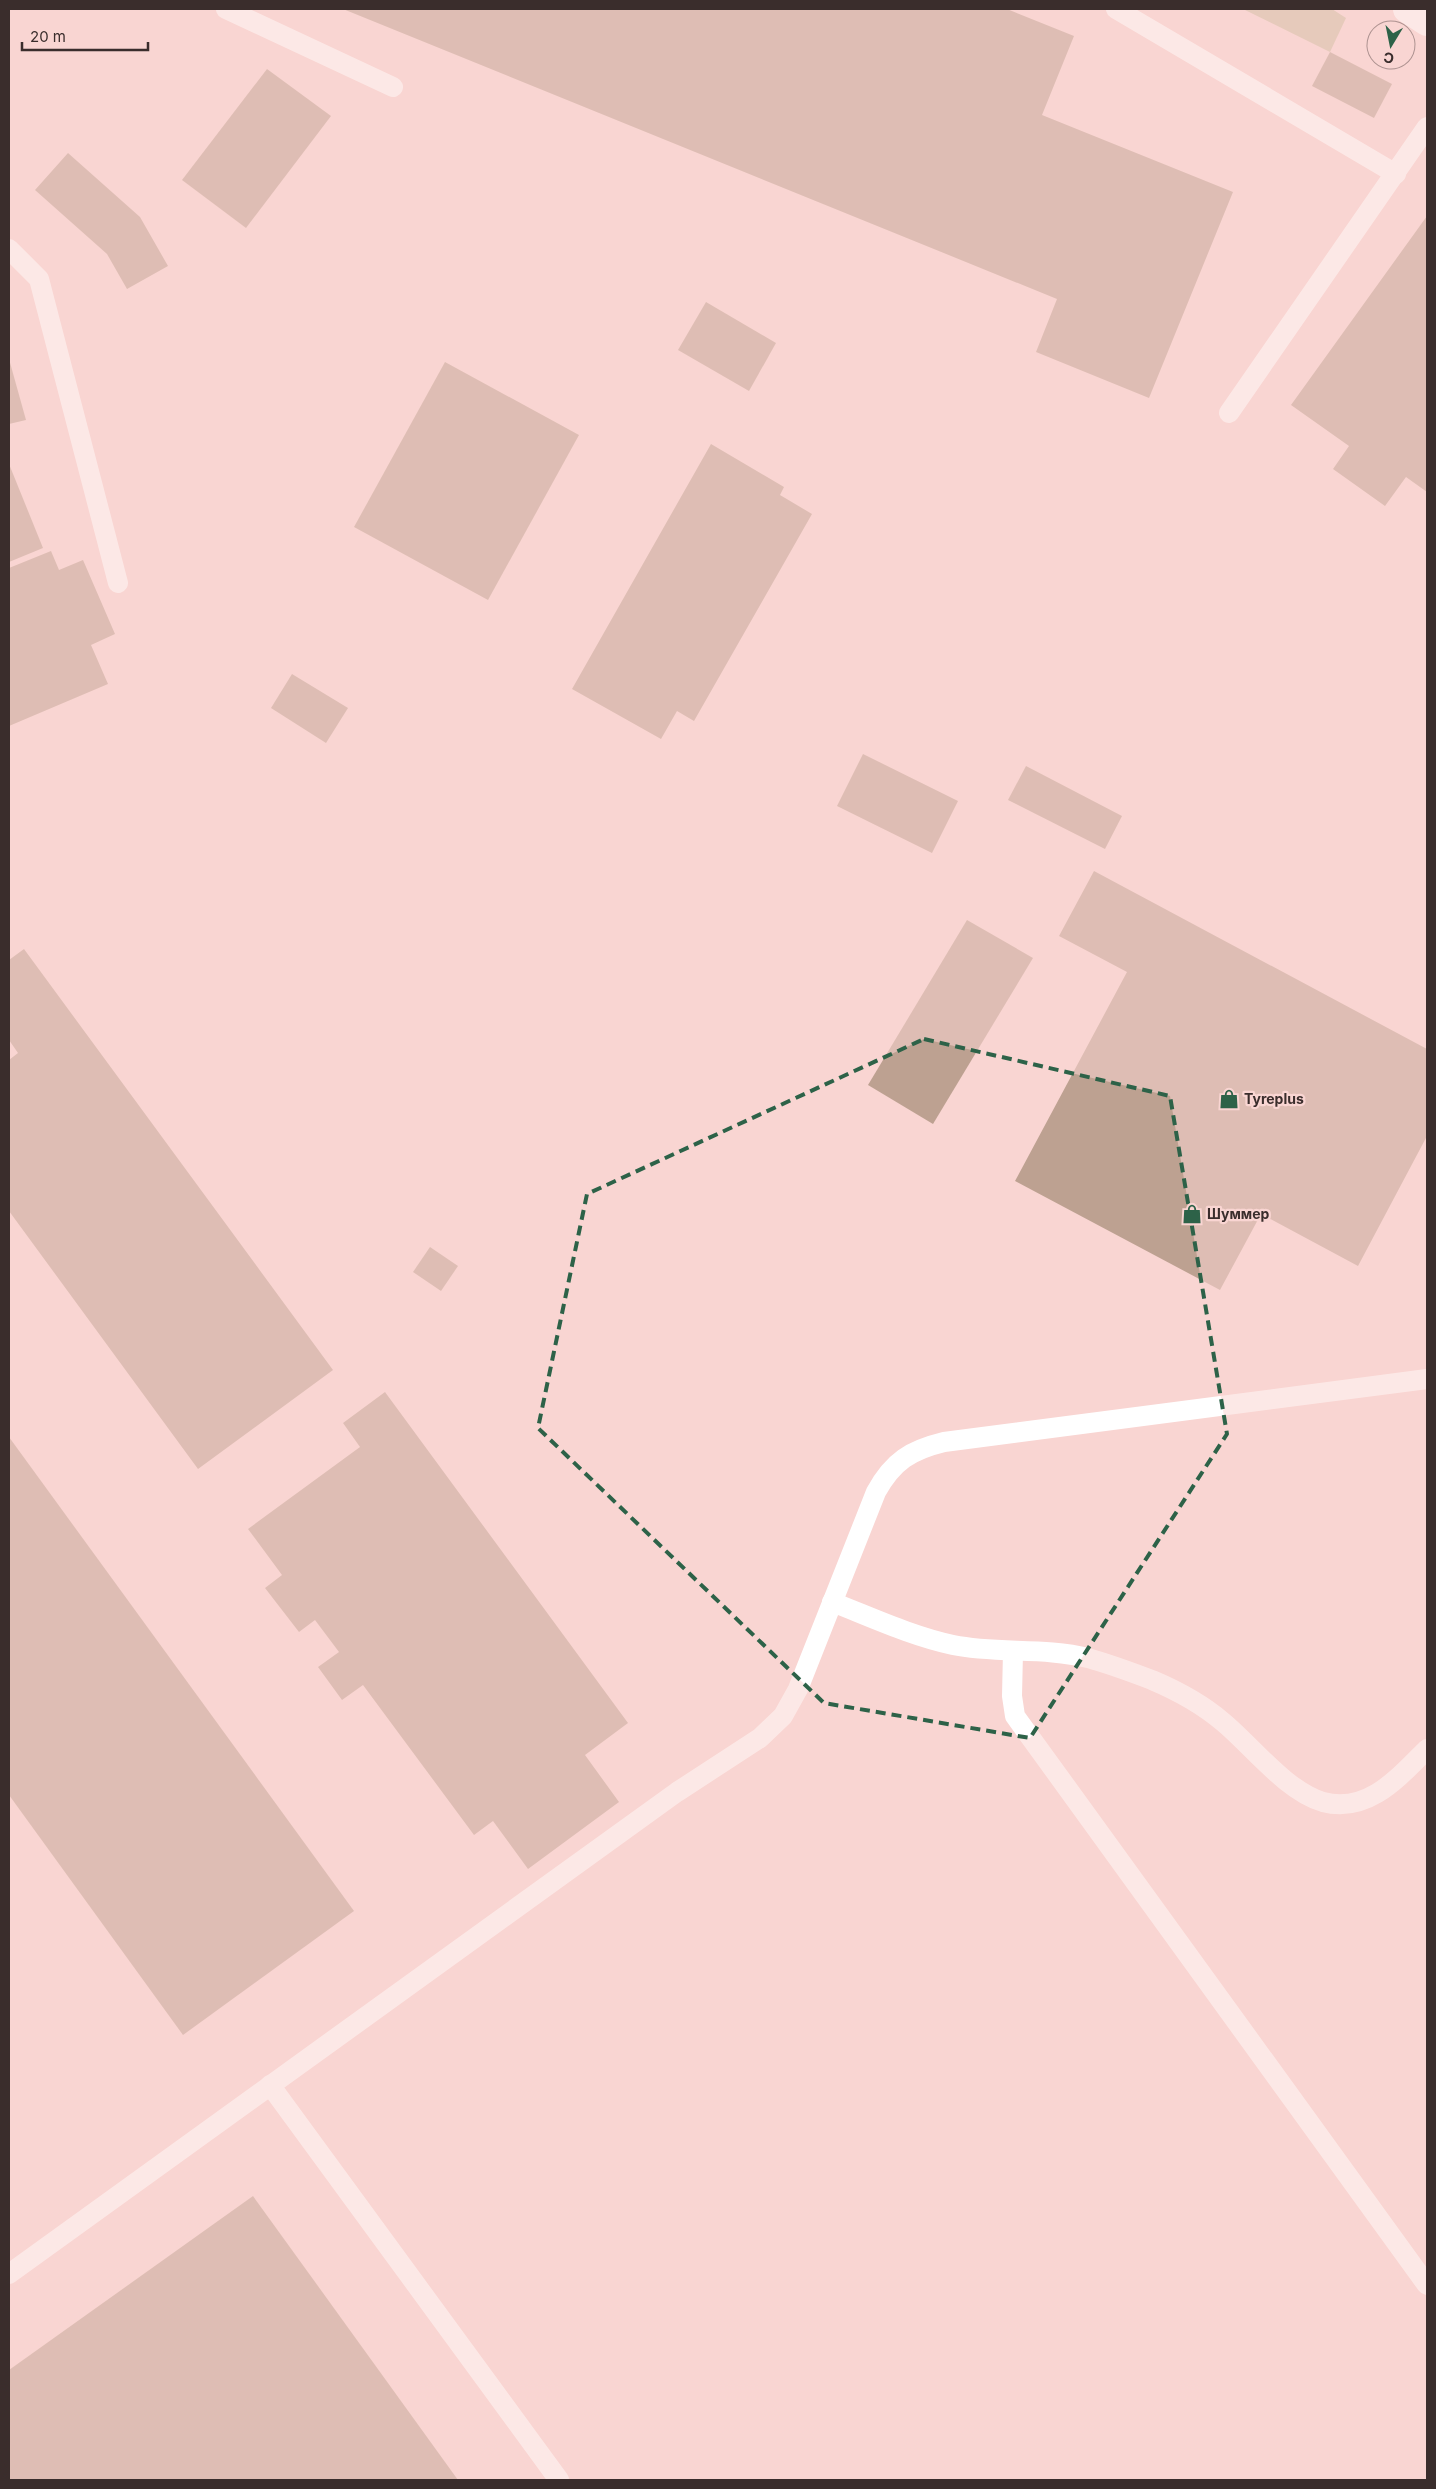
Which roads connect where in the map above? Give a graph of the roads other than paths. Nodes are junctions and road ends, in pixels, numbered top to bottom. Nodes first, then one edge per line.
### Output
1 (226, 9) edge
2 (1116, 9) edge
3 (1407, 9) edge
4 (1427, 22) edge
5 (394, 87) dead end
6 (1427, 127) edge
7 (1396, 174) junction
8 (9, 249) edge
9 (1229, 413) dead end
10 (118, 583) dead end
11 (1427, 1379) edge
12 (832, 1602) junction
13 (1013, 1652) junction
14 (1427, 1749) edge
15 (270, 2085) junction
16 (9, 2274) edge
17 (1427, 2285) edge
18 (559, 2480) edge

1 - 5 lane
2 - 7 lane
3 - 4 street
6 - 7 lane
7 - 9 lane
8 - 10 lane
11 - 12 lane
12 - 13 lane
12 - 15 lane
13 - 14 lane
13 - 17 lane
15 - 16 lane
15 - 18 lane

